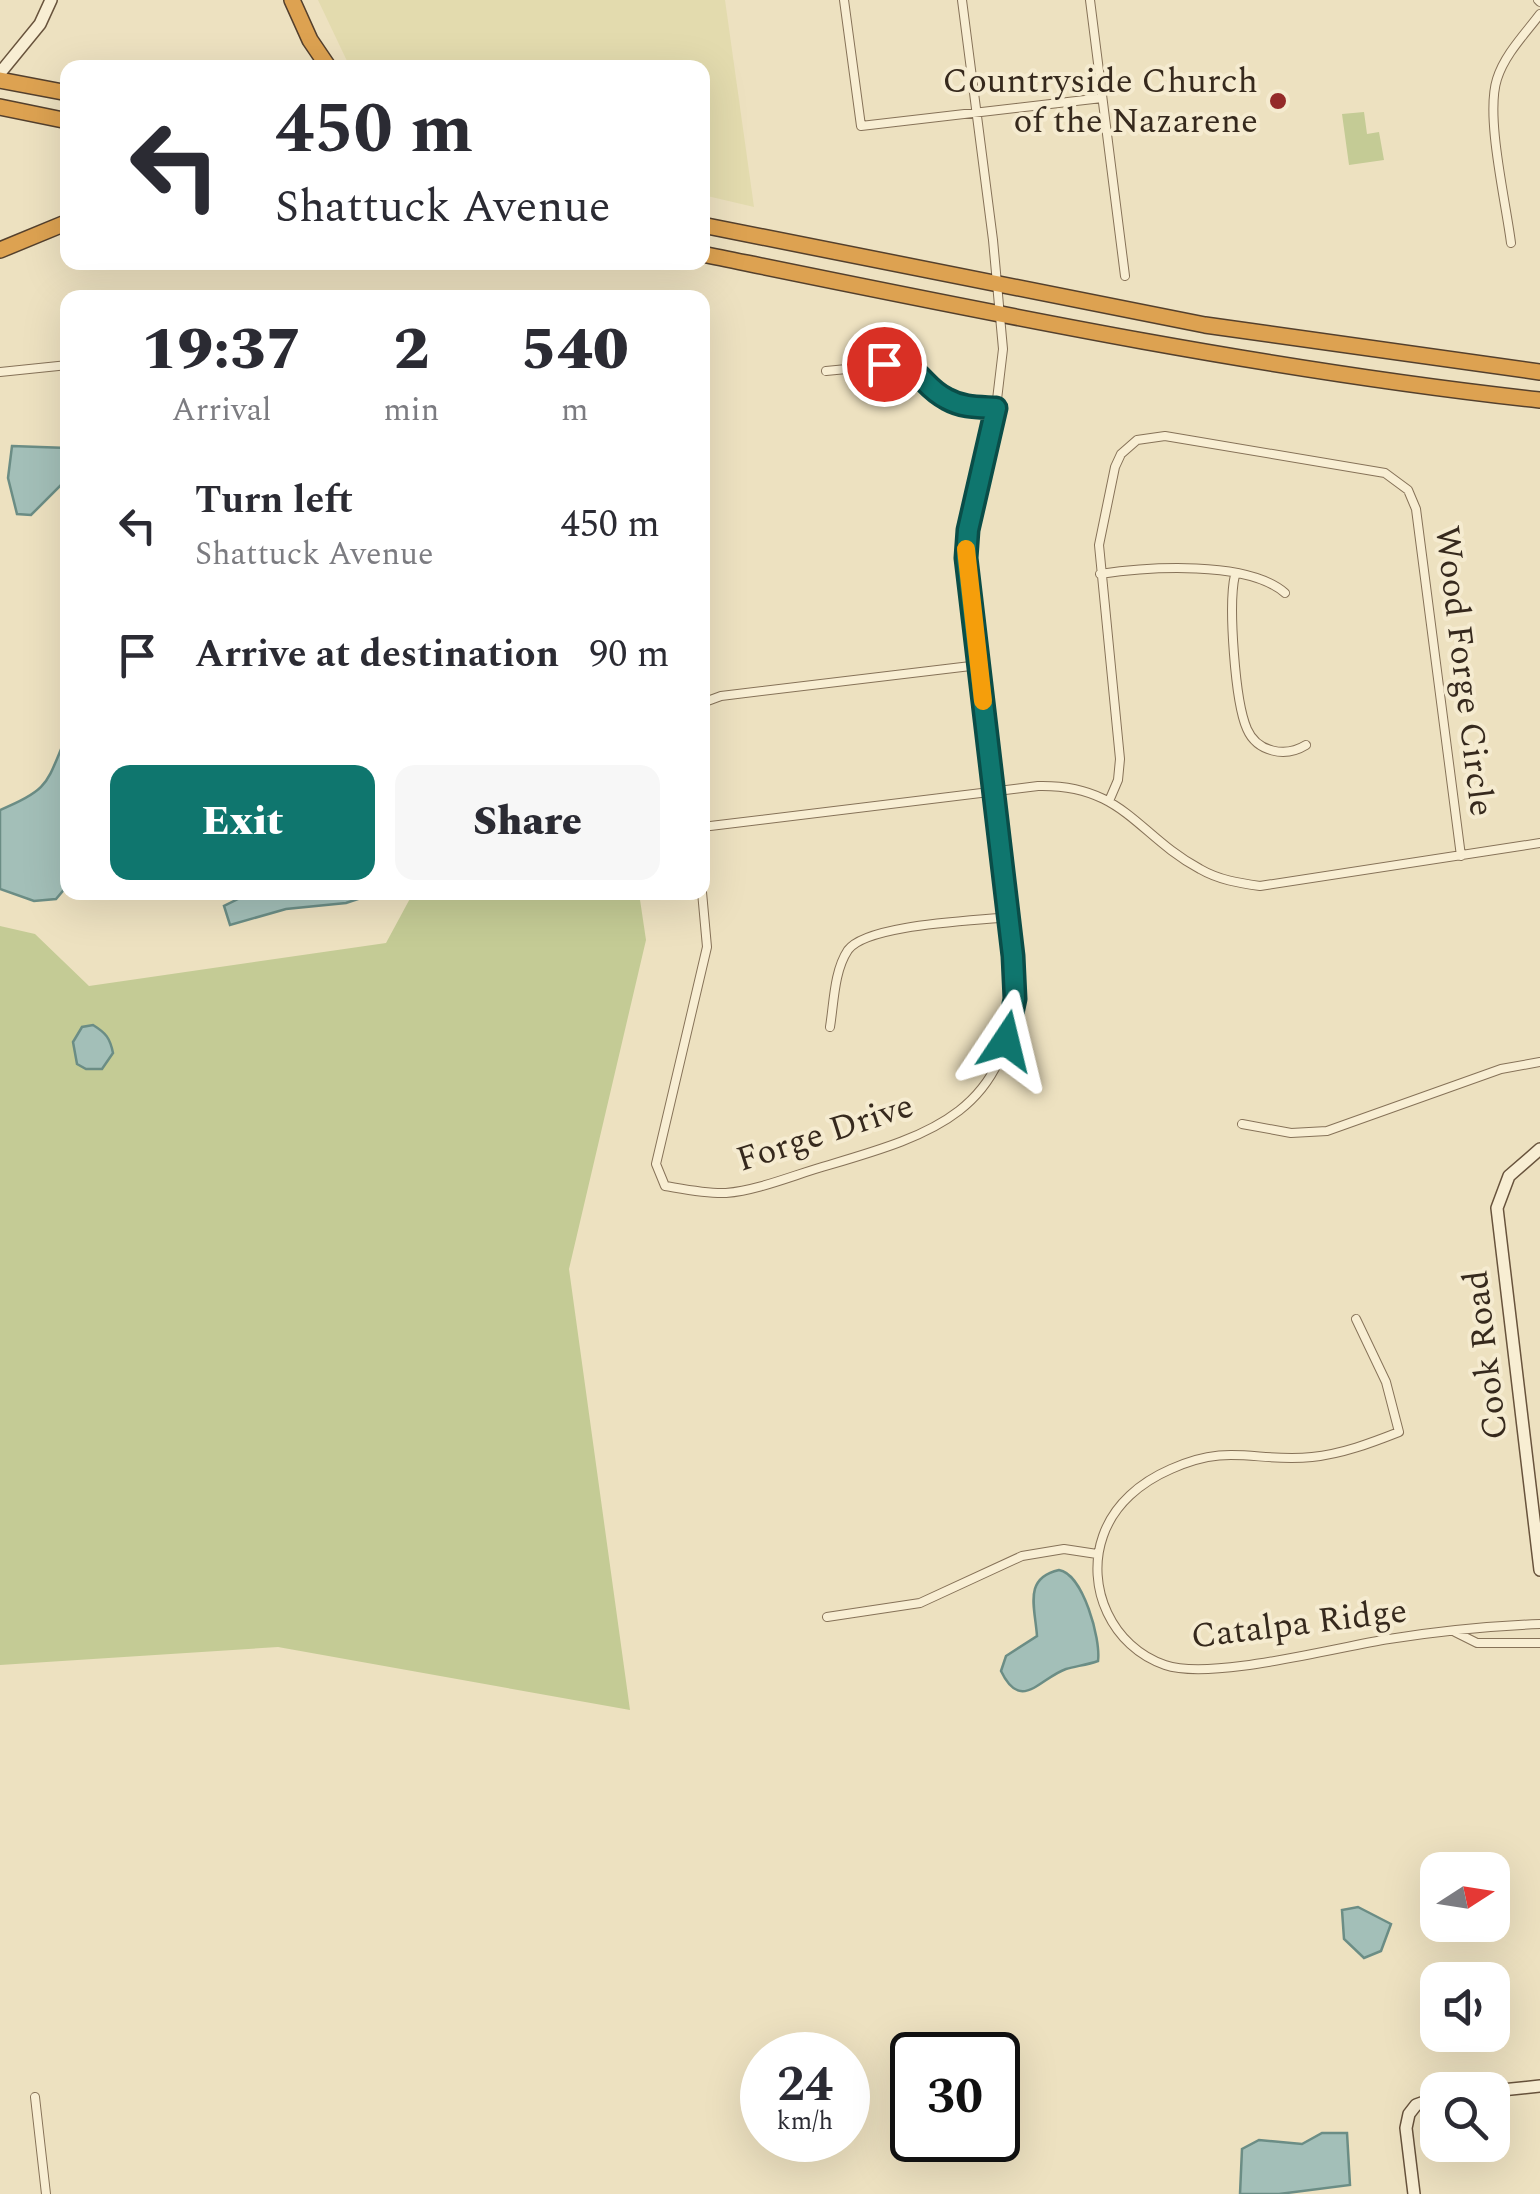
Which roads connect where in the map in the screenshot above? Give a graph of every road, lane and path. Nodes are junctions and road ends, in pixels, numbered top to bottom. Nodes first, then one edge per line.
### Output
1 (52, 0) edge
2 (292, 0) edge
3 (844, 0) edge
4 (962, 0) edge
5 (1090, 0) edge
6 (1540, 14) edge
7 (324, 60) edge
8 (0, 76) edge
9 (60, 92) edge
10 (1102, 98) junction
11 (0, 107) edge
12 (976, 114) junction
13 (60, 119) edge
14 (60, 225) edge
15 (710, 227) edge
16 (1512, 243) dead end
17 (0, 250) edge
18 (710, 256) edge
19 (1125, 276) dead end
20 (998, 286) junction
21 (1002, 316) junction
22 (60, 366) edge
23 (826, 371) dead end
24 (0, 372) edge
25 (1540, 372) edge
26 (1540, 400) edge
27 (996, 408) junction
28 (1100, 574) junction
29 (1235, 575) junction
30 (1286, 594) dead end
31 (978, 665) junction
32 (710, 700) edge
33 (1306, 745) dead end
34 (994, 791) junction
35 (1109, 801) junction
36 (710, 826) edge
37 (1540, 843) edge
38 (1461, 856) junction
39 (703, 900) edge
40 (1009, 917) junction
41 (830, 1027) dead end
42 (1540, 1062) edge
43 (1242, 1124) dead end
44 (1540, 1149) edge
45 (1356, 1319) dead end
46 (1538, 1535) edge
47 (1097, 1554) junction
48 (1540, 1570) edge
49 (826, 1617) dead end
50 (1540, 1624) edge
51 (1454, 1632) junction
52 (1540, 1643) edge
53 (1540, 2086) edge
54 (1510, 2089) edge
55 (35, 2097) dead end
56 (1420, 2103) edge
57 (46, 2194) edge
58 (1414, 2194) edge

1 - 8 street
2 - 7 highway
3 - 12 street
4 - 12 street, Forge Drive
5 - 10 street
6 - 16 street
8 - 9 highway
10 - 12 street
10 - 19 street
11 - 13 highway
12 - 20 street, Forge Drive
14 - 17 highway
15 - 20 highway
18 - 21 highway
20 - 21 street, Forge Drive
20 - 25 highway
21 - 26 highway
21 - 27 street, Forge Drive
22 - 24 street
23 - 27 street
27 - 31 street, Forge Drive
28 - 29 street
28 - 35 street, Wood Forge Circle
28 - 38 street, Wood Forge Circle
29 - 30 street
29 - 33 street
31 - 32 street
31 - 34 street, Forge Drive
34 - 35 street
34 - 36 street
34 - 40 street, Forge Drive
35 - 38 street
37 - 38 street
39 - 40 street, Forge Drive
40 - 41 street
42 - 43 street
44 - 46 street, Cook Road
45 - 47 street
46 - 48 street, Cook Road
47 - 49 street
47 - 51 street, Catalpa Ridge
50 - 51 street, Catalpa Ridge
51 - 52 street, Catalpa Ridge
53 - 54 street
55 - 57 street
56 - 58 street

